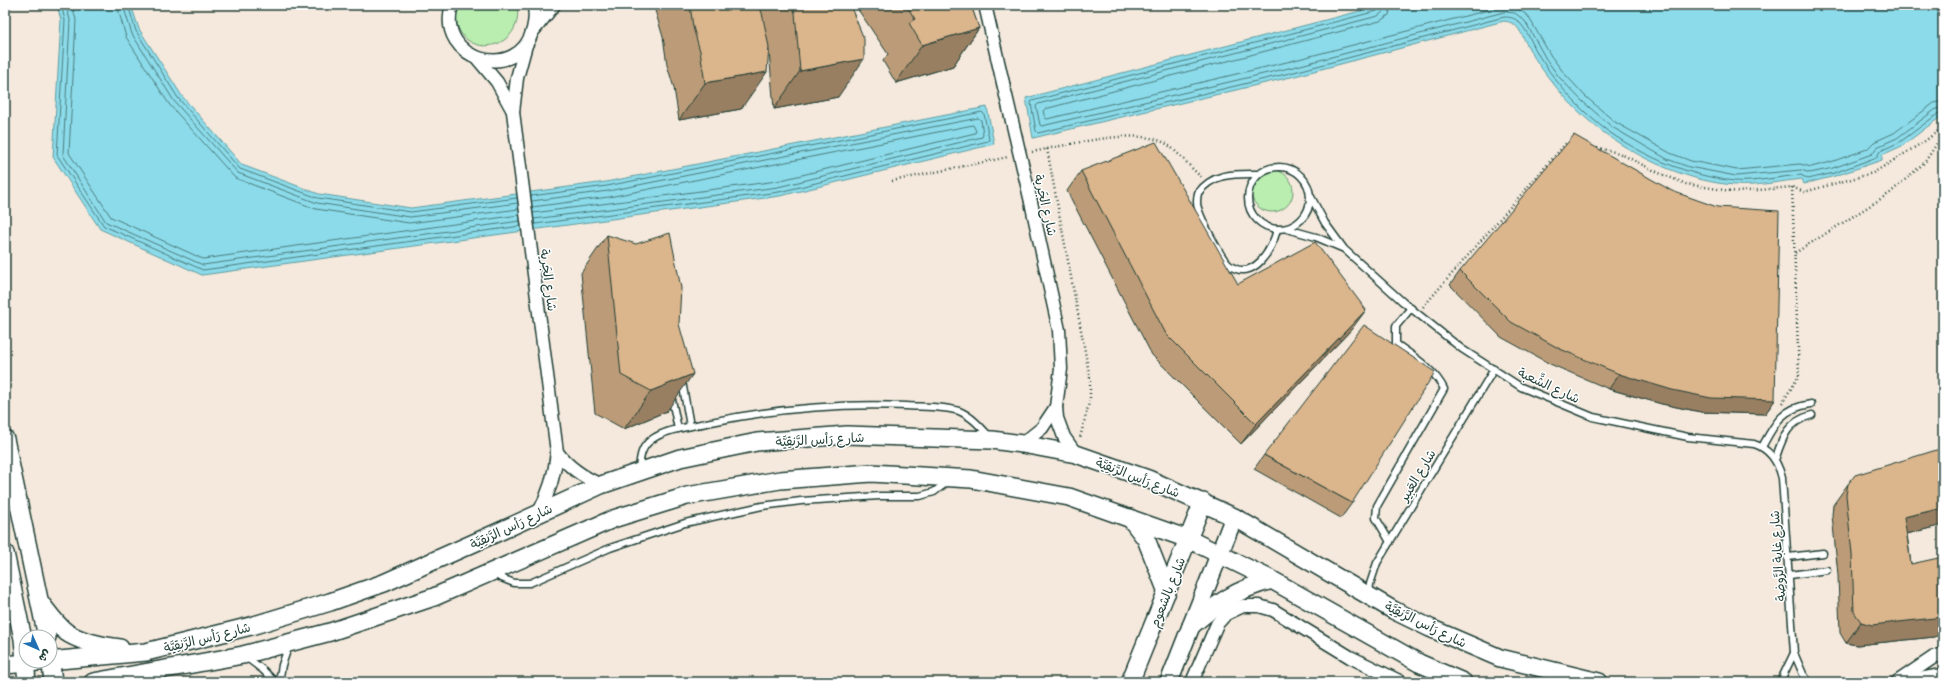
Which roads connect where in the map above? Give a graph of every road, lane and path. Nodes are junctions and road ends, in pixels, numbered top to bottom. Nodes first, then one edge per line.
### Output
1 (533, 5) edge
2 (554, 5) edge
3 (451, 7) edge
4 (984, 7) edge
5 (533, 31) junction
6 (526, 45) junction
7 (476, 57) junction
8 (513, 112) junction
9 (1943, 127) edge
10 (1943, 134) edge
11 (1574, 144) edge
12 (1588, 146) edge
13 (1047, 149) junction
14 (1031, 152) dead end
15 (1016, 156) dead end
16 (1259, 174) junction
17 (892, 181) dead end
18 (1207, 184) junction
19 (1792, 187) junction
20 (1310, 195) junction
21 (1286, 229) junction
22 (1277, 230) junction
23 (1344, 249) junction
24 (1794, 253) junction
25 (1411, 308) junction
26 (1418, 314) junction
27 (1494, 369) junction
28 (682, 378) edge
29 (670, 388) edge
30 (1811, 404) dead end
31 (1056, 407) junction
32 (1779, 408) dead end
33 (1812, 415) dead end
34 (690, 426) junction
35 (678, 429) junction
36 (5, 438) edge
37 (992, 440) junction
38 (1022, 444) junction
39 (1762, 447) junction
40 (557, 452) junction
41 (1076, 454) junction
42 (1775, 460) junction
43 (639, 471) junction
44 (952, 478) junction
45 (600, 485) junction
46 (1203, 502) junction
47 (538, 514) junction
48 (1234, 517) junction
49 (1130, 518) junction
50 (1188, 539) junction
51 (1390, 542) junction
52 (1219, 552) junction
53 (5, 553) edge
54 (1823, 553) dead end
55 (1788, 557) junction
56 (1827, 570) dead end
57 (493, 572) junction
58 (1790, 575) junction
59 (1272, 580) junction
60 (12, 586) junction
61 (1167, 592) junction
62 (1369, 595) junction
63 (42, 603) junction
64 (5, 612) edge
65 (1190, 628) junction
66 (21, 629) edge
67 (47, 629) edge
68 (290, 643) junction
69 (146, 652) junction
70 (1794, 653) junction
71 (1943, 654) edge
72 (243, 655) junction
73 (58, 658) edge
74 (18, 664) edge
75 (5, 665) edge
76 (26, 669) edge
77 (51, 669) edge
78 (1943, 677) edge
79 (100, 681) edge
80 (27, 682) edge
81 (53, 682) edge
82 (275, 682) edge
83 (280, 682) edge
84 (1130, 682) edge
85 (1169, 682) edge
86 (1192, 682) edge
87 (1401, 682) edge
88 (1463, 682) edge
89 (1599, 682) edge
90 (1780, 682) edge
91 (1809, 682) edge
92 (1897, 682) edge
93 (1916, 682) edge

1 - 5 street
2 - 5 street
3 - 7 street
4 - 31 street, شارع الجَرية, bridge
5 - 6 street
6 - 7 street
6 - 8 street, شارع الجَرية
7 - 8 street, شارع الجَرية
8 - 40 street, شارع الجَرية
9 - 19 path
10 - 24 path
11 - 26 path
12 - 19 path
13 - 14 path
13 - 18 path
13 - 41 path
15 - 17 path
16 - 18 lane
16 - 20 lane
16 - 22 lane
18 - 22 lane
19 - 24 path
20 - 21 lane
20 - 23 lane, شارع الشِّعبة
21 - 22 lane
21 - 23 lane, شارع الشِّعبة
23 - 25 lane, شارع الشِّعبة
24 - 32 path
25 - 26 lane, شارع الشِّعبة
25 - 51 lane
26 - 27 lane, شارع الشِّعبة
27 - 39 lane, شارع الشِّعبة
27 - 51 lane, شارع العَبِير
28 - 34 lane
29 - 35 lane
30 - 39 lane
31 - 38 street, شارع الجَرية
31 - 41 street, شارع الجَرية
33 - 42 lane
34 - 35 lane
34 - 37 lane
35 - 43 lane
36 - 63 street
37 - 38 street, شارع رَأس الرَّنقِيَّة
37 - 43 street, شارع رَأس الرَّنقِيَّة
38 - 41 street, شارع رَأس الرَّنقِيَّة
39 - 42 lane, شارع غابة الرَّوضة
40 - 45 street
40 - 47 street, شارع الجَرية
41 - 46 street, شارع رَأس الرَّنقِيَّة
42 - 55 lane, شارع غابة الرَّوضة
43 - 45 street, شارع رَأس الرَّنقِيَّة
44 - 49 street, شارع رَأس الرَّنقِيَّة
44 - 57 street, شارع رَأس الرَّنقِيَّة
44 - 57 lane
45 - 47 street, شارع رَأس الرَّنقِيَّة
46 - 48 street, شارع رَأس الرَّنقِيَّة
46 - 50 street, شارع بالشعوم
47 - 69 street, شارع رَأس الرَّنقِيَّة
48 - 52 street
48 - 62 street, شارع رَأس الرَّنقِيَّة
49 - 50 street, شارع رَأس الرَّنقِيَّة
49 - 61 street
50 - 52 street, شارع رَأس الرَّنقِيَّة
50 - 61 street, شارع بالشعوم
51 - 62 lane, شارع العَبِير
52 - 59 street, شارع رَأس الرَّنقِيَّة
52 - 65 street
53 - 60 street
54 - 55 lane
55 - 58 lane, شارع غابة الرَّوضة
56 - 58 lane
57 - 68 street, شارع رَأس الرَّنقِيَّة
58 - 70 lane, شارع غابة الرَّوضة
59 - 65 street
59 - 88 street, شارع رَأس الرَّنقِيَّة
60 - 64 street
60 - 66 street
61 - 84 street, شارع بالشعوم
62 - 89 street, شارع رَأس الرَّنقِيَّة
63 - 67 street
63 - 69 street
65 - 85 street
68 - 72 street, شارع رَأس الرَّنقِيَّة
68 - 83 lane
69 - 73 street, شارع رَأس الرَّنقِيَّة
70 - 90 lane, شارع غابة الرَّوضة
70 - 91 lane, شارع غابة الرَّوضة
71 - 92 street
72 - 79 street, شارع رَأس الرَّنقِيَّة
72 - 82 lane
74 - 75 street, شارع رَأس الرَّنقِيَّة
76 - 80 street
77 - 81 street
78 - 93 street
86 - 87 street

